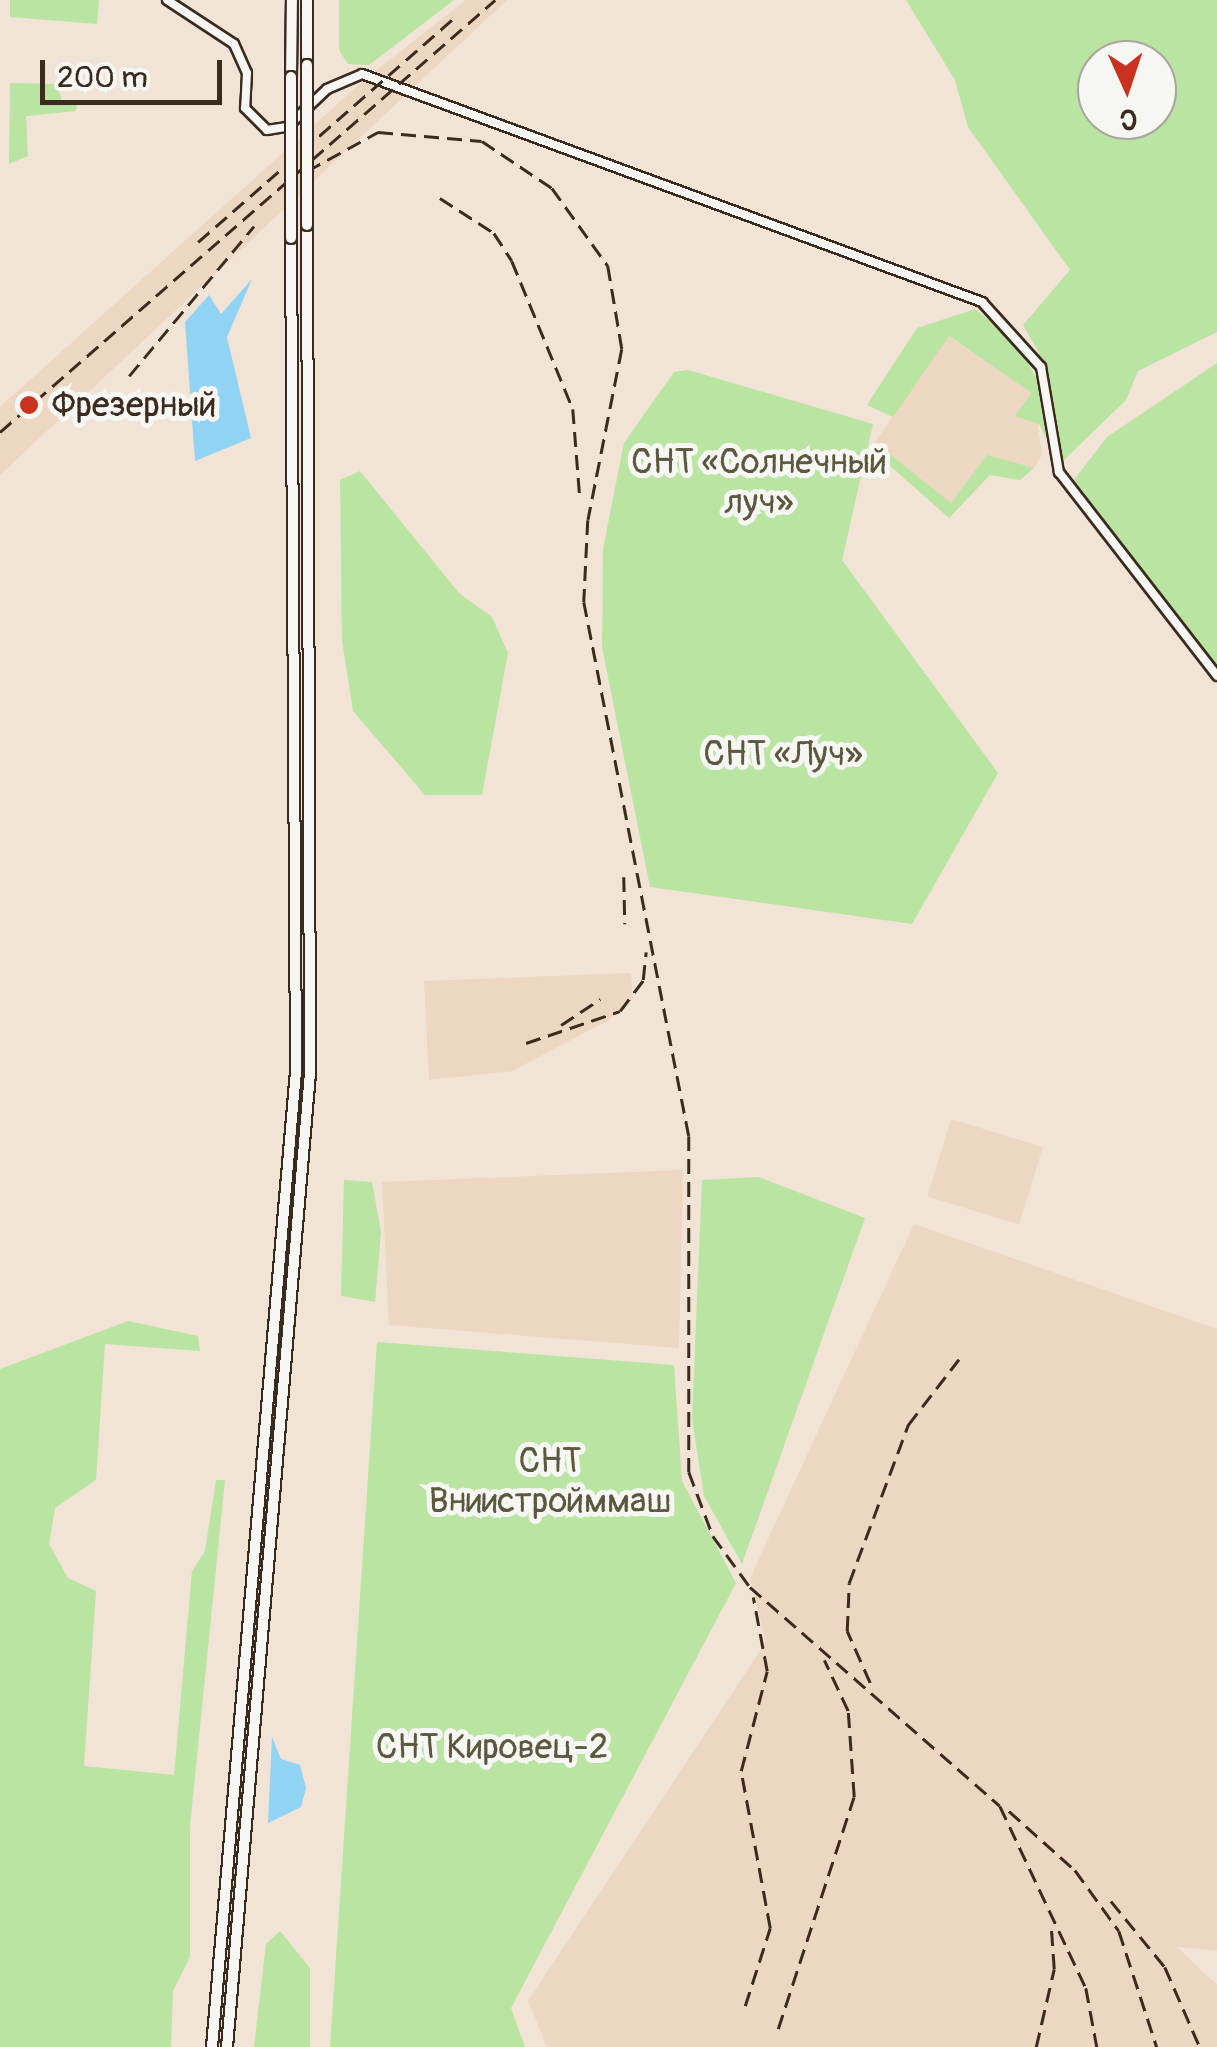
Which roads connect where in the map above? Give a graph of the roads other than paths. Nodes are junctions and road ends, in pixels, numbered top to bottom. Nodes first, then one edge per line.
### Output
1 (167, 0) edge
2 (292, 0) edge
3 (307, 0) edge
4 (1217, 676) edge
5 (212, 2047) edge
6 (227, 2047) edge

1 - 4 street
2 - 5 highway, bridge
3 - 6 highway, bridge

